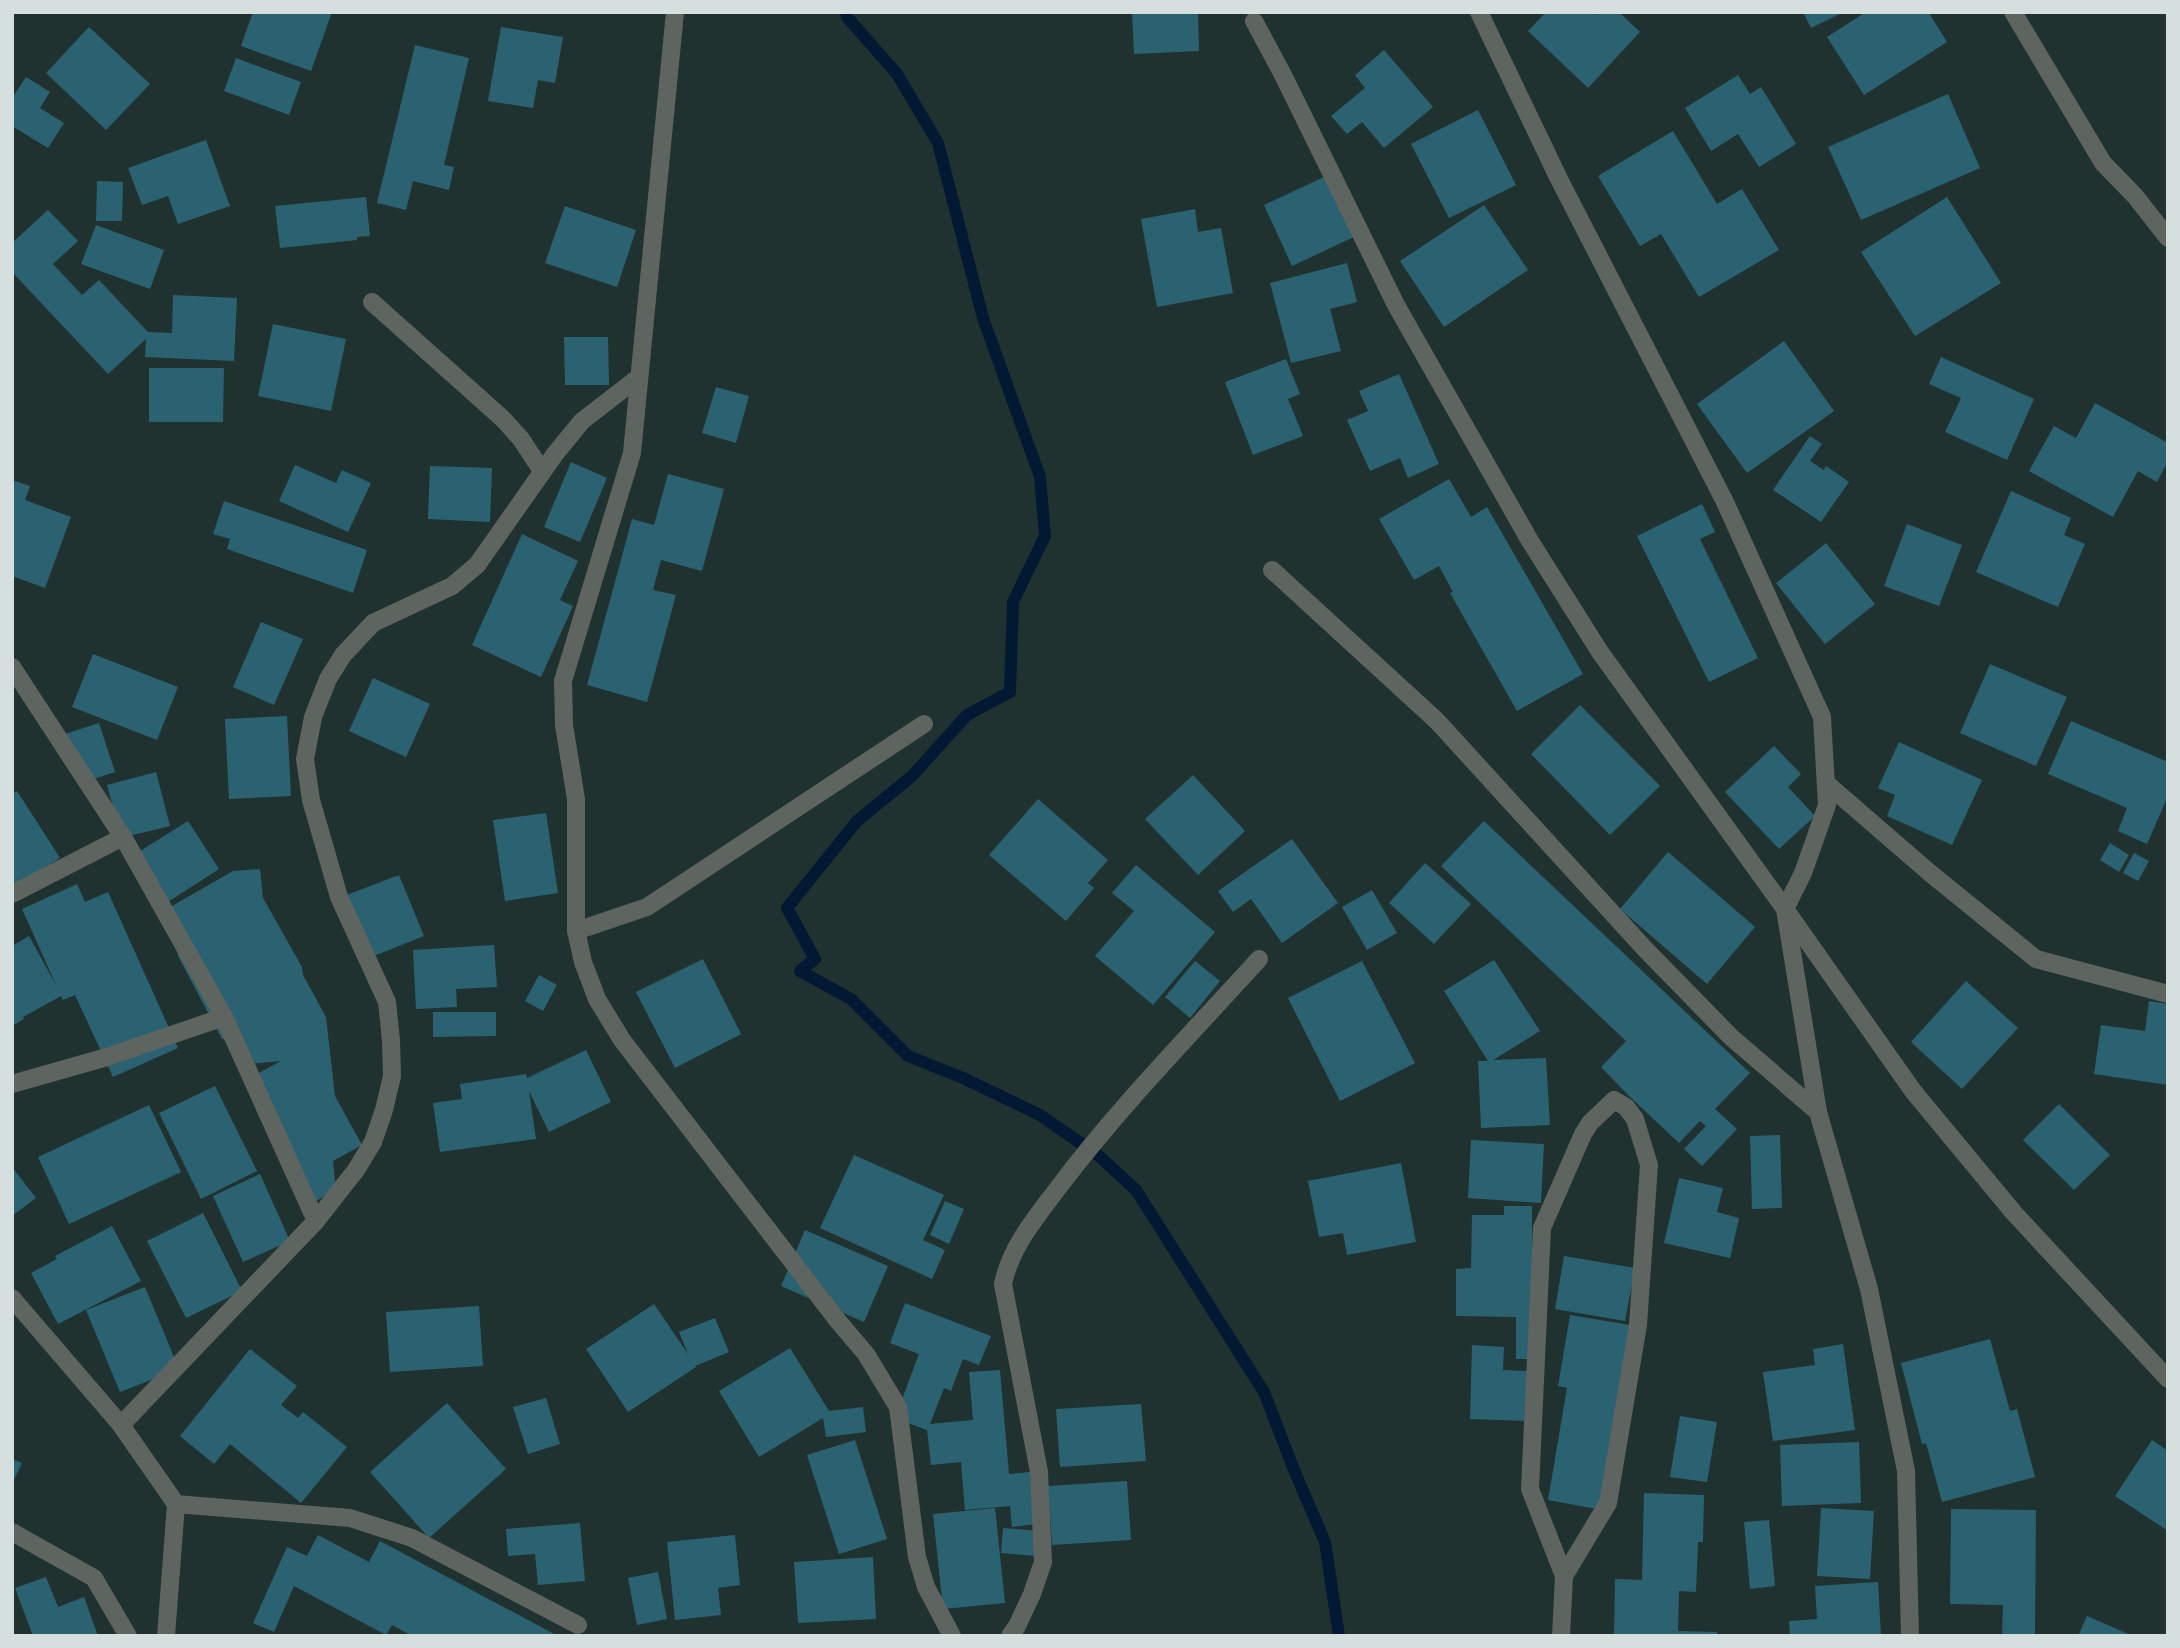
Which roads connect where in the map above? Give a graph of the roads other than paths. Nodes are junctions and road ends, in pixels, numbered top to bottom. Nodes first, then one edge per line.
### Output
1 (675, 12) edge
2 (1479, 12) edge
3 (2013, 12) edge
4 (1254, 21) dead end
5 (2135, 196) junction
6 (2168, 215) edge
7 (2168, 238) edge
8 (372, 302) dead end
9 (639, 377) junction
10 (542, 471) junction
11 (1272, 570) dead end
12 (12, 667) edge
13 (924, 724) dead end
14 (1826, 783) junction
15 (123, 837) junction
16 (12, 894) edge
17 (1785, 909) junction
18 (576, 931) junction
19 (1259, 959) dead end
20 (2168, 994) edge
21 (224, 1017) junction
22 (12, 1084) edge
23 (1818, 1112) junction
24 (316, 1221) junction
25 (12, 1298) edge
26 (2168, 1379) edge
27 (121, 1425) junction
28 (176, 1504) junction
29 (12, 1532) edge
30 (1564, 1576) junction
31 (578, 1625) dead end
32 (128, 1636) edge
33 (166, 1636) edge
34 (952, 1636) edge
35 (1010, 1636) edge
36 (1561, 1636) edge
37 (1910, 1636) edge

1 - 9 street
2 - 14 street
3 - 5 street
4 - 17 street
5 - 6 street
5 - 7 street
8 - 10 street
9 - 10 street
9 - 18 street
10 - 24 street
11 - 23 street
12 - 15 street
13 - 18 street
14 - 17 street
14 - 20 street
15 - 16 street
15 - 21 street
17 - 23 street
17 - 26 street
18 - 34 street
19 - 35 street
21 - 22 street
21 - 24 street
23 - 37 street
24 - 27 street
25 - 27 street
27 - 28 street
28 - 31 street
28 - 33 street
29 - 32 street
30 - 30 street
30 - 36 street

